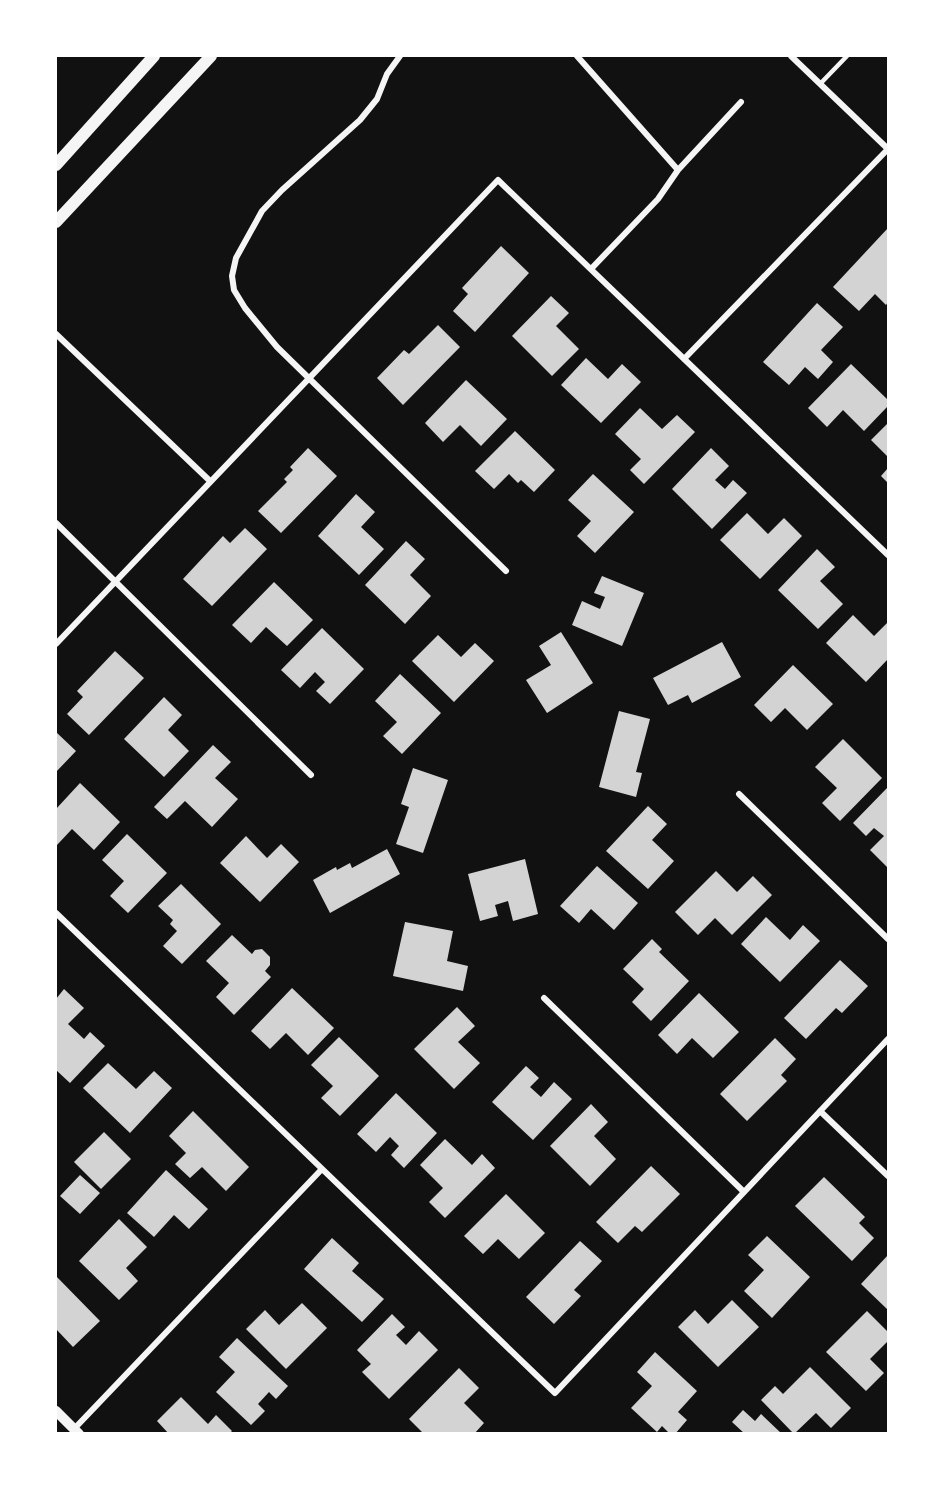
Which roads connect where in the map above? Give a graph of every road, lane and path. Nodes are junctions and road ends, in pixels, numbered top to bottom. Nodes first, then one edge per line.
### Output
1 (154, 56) edge
2 (211, 56) edge
3 (400, 56) edge
4 (577, 56) edge
5 (791, 56) edge
6 (847, 56) edge
7 (820, 84) junction
8 (741, 102) dead end
9 (888, 149) edge
10 (56, 165) edge
11 (678, 170) junction
12 (56, 222) edge
13 (591, 269) junction
14 (56, 334) edge
15 (684, 359) junction
16 (308, 379) junction
17 (210, 481) junction
18 (56, 523) edge
19 (888, 555) edge
20 (506, 571) dead end
21 (115, 581) junction
22 (56, 644) edge
23 (311, 775) dead end
24 (739, 794) dead end
25 (56, 914) edge
26 (888, 939) edge
27 (544, 998) dead end
28 (888, 1039) edge
29 (820, 1111) junction
30 (321, 1170) junction
31 (888, 1176) edge
32 (744, 1192) junction
33 (56, 1411) edge
34 (77, 1431) edge

1 - 10 main road
2 - 12 main road
3 - 16 street
4 - 11 street
5 - 7 street
6 - 7 lane
7 - 9 street
8 - 11 street
9 - 15 street
11 - 13 street
13 - 15 street
13 - 16 street
14 - 17 street
15 - 19 street
16 - 17 street
16 - 20 street
17 - 21 street
18 - 21 street
21 - 22 street
21 - 23 street
24 - 26 street
25 - 30 street
27 - 32 street
28 - 29 street
29 - 31 street
29 - 32 street
30 - 32 street
30 - 34 street
33 - 34 street

